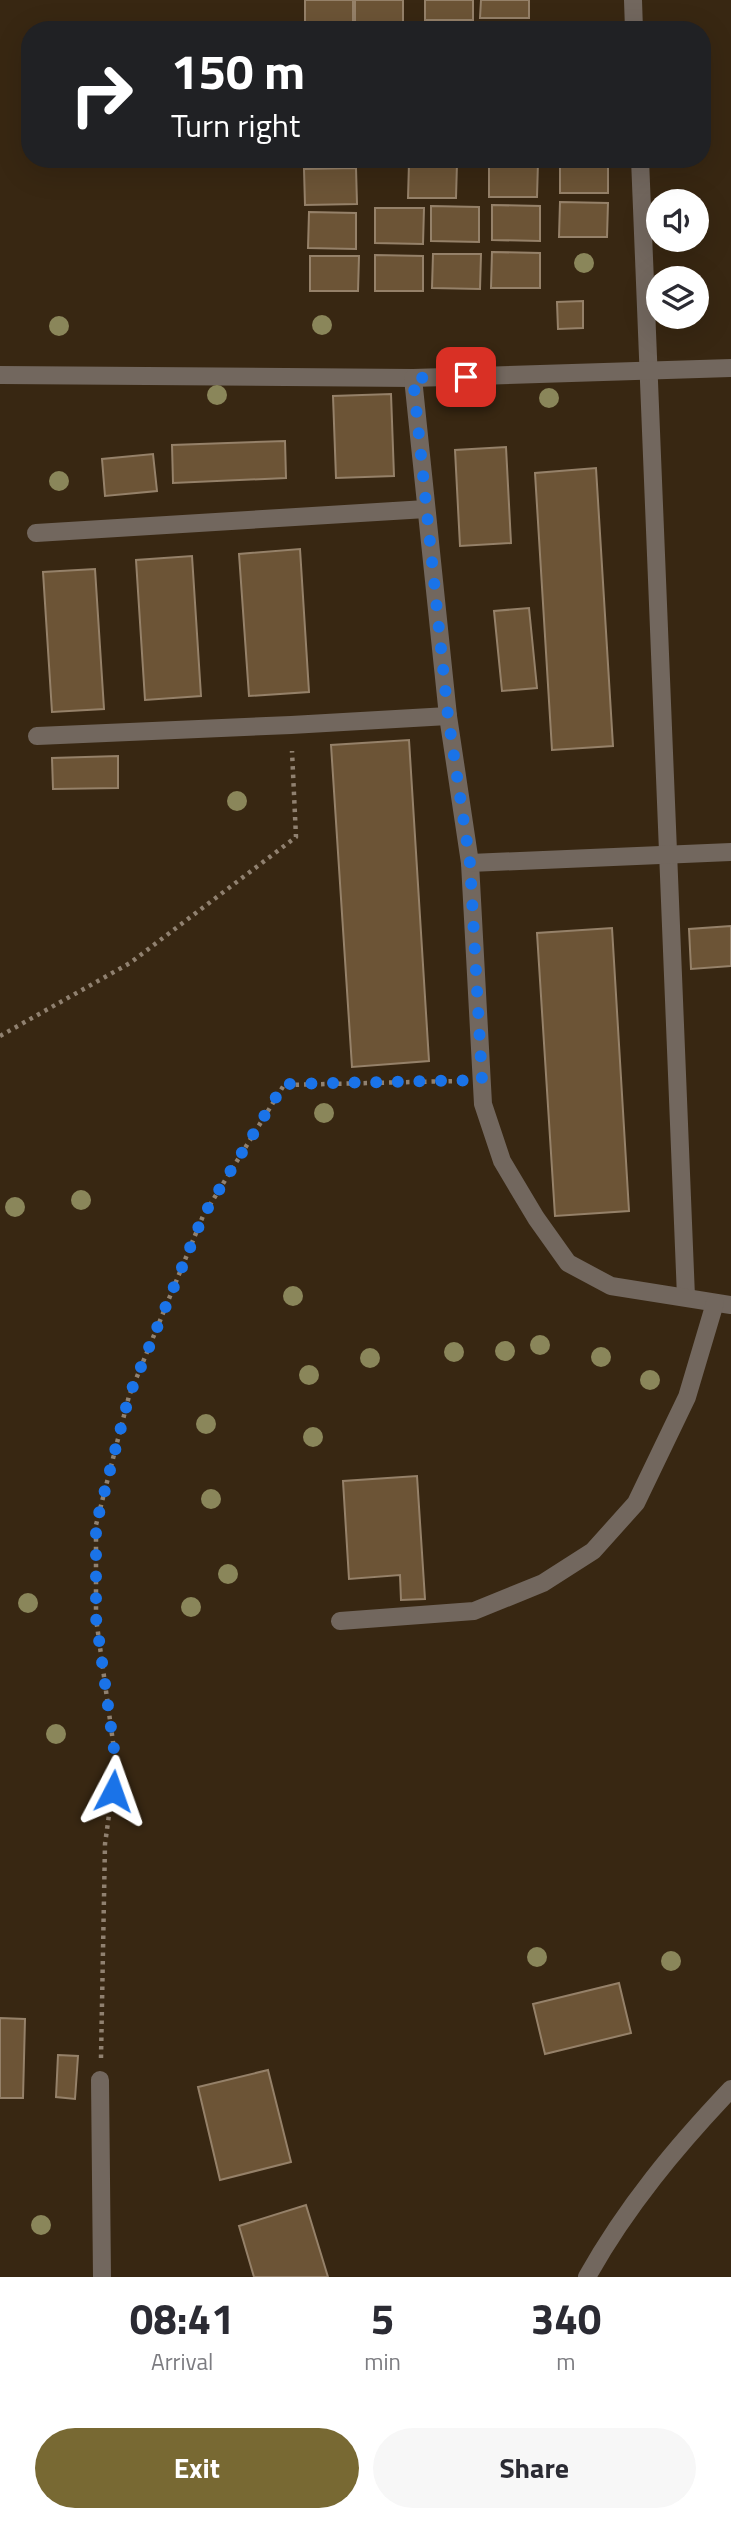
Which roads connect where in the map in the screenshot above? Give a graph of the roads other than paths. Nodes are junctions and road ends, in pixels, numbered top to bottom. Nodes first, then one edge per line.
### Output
1 (633, 0) edge
2 (634, 21) edge
3 (639, 168) edge
4 (731, 368) edge
5 (648, 372) junction
6 (0, 375) edge
7 (413, 378) junction
8 (426, 509) junction
9 (36, 533) dead end
10 (448, 716) junction
11 (37, 736) dead end
12 (731, 852) edge
13 (667, 855) junction
14 (470, 863) junction
15 (686, 1297) junction
16 (723, 1304) edge
17 (340, 1621) dead end
18 (100, 2080) road end
19 (731, 2089) edge
20 (102, 2277) edge
21 (587, 2277) edge

1 - 2 street
3 - 5 street
4 - 5 street
5 - 7 street
5 - 13 street
6 - 7 street
7 - 8 street
8 - 9 street
8 - 10 street
10 - 11 street
10 - 14 street
12 - 13 street
13 - 14 street
13 - 15 street
14 - 15 street
15 - 16 street
16 - 17 street
18 - 20 street
19 - 21 street

